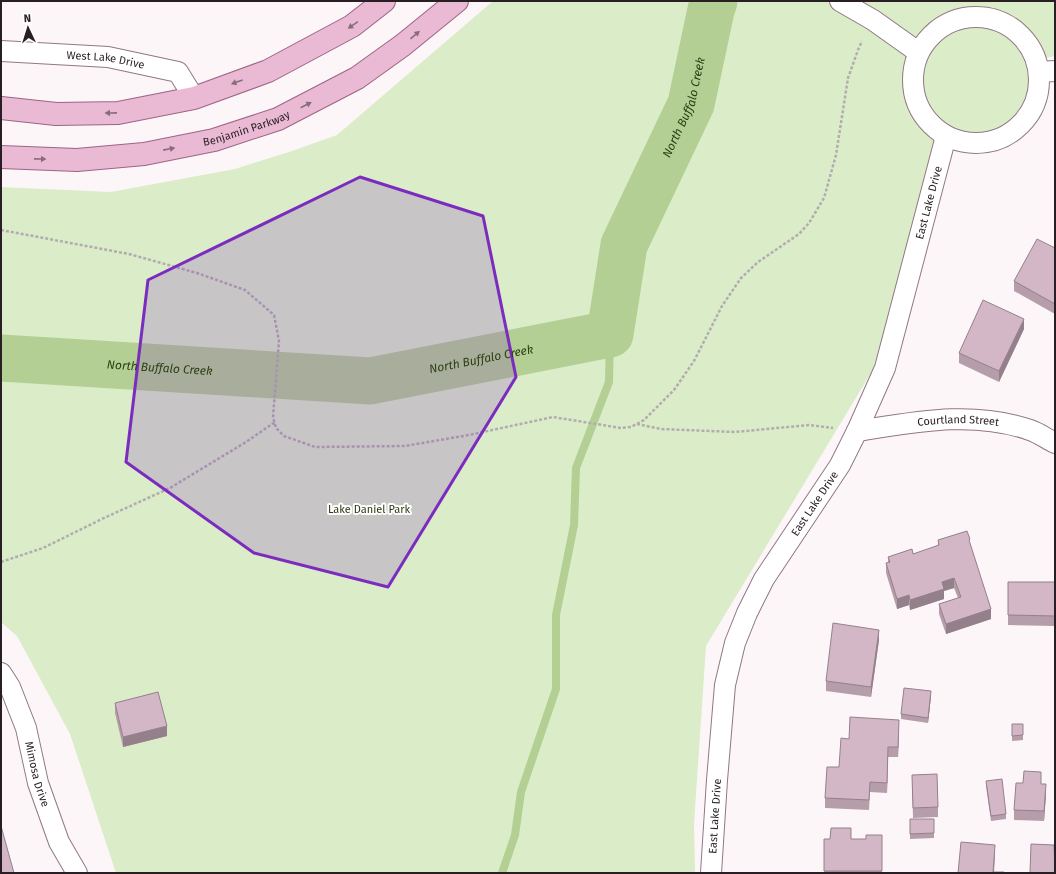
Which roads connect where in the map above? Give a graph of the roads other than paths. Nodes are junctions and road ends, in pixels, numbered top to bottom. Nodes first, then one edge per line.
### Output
1 (384, 1) edge
2 (456, 1) edge
3 (840, 1) edge
4 (1, 51) edge
5 (918, 52) junction
6 (1047, 72) edge
7 (194, 98) junction
8 (1, 108) edge
9 (946, 136) junction
10 (1, 157) edge
11 (857, 431) junction
12 (1055, 443) edge
13 (1, 673) edge
14 (77, 873) edge
15 (711, 873) edge

1 -> 7 main road
10 -> 2 main road, Benjamin Parkway
3 - 5 street
4 - 7 street, West Lake Drive
5 - 6 street
5 - 9 street
6 - 9 street
7 -> 8 main road
9 - 11 street, East Lake Drive
11 - 12 street, Courtland Street
11 - 15 street, East Lake Drive
13 - 14 street, Mimosa Drive

